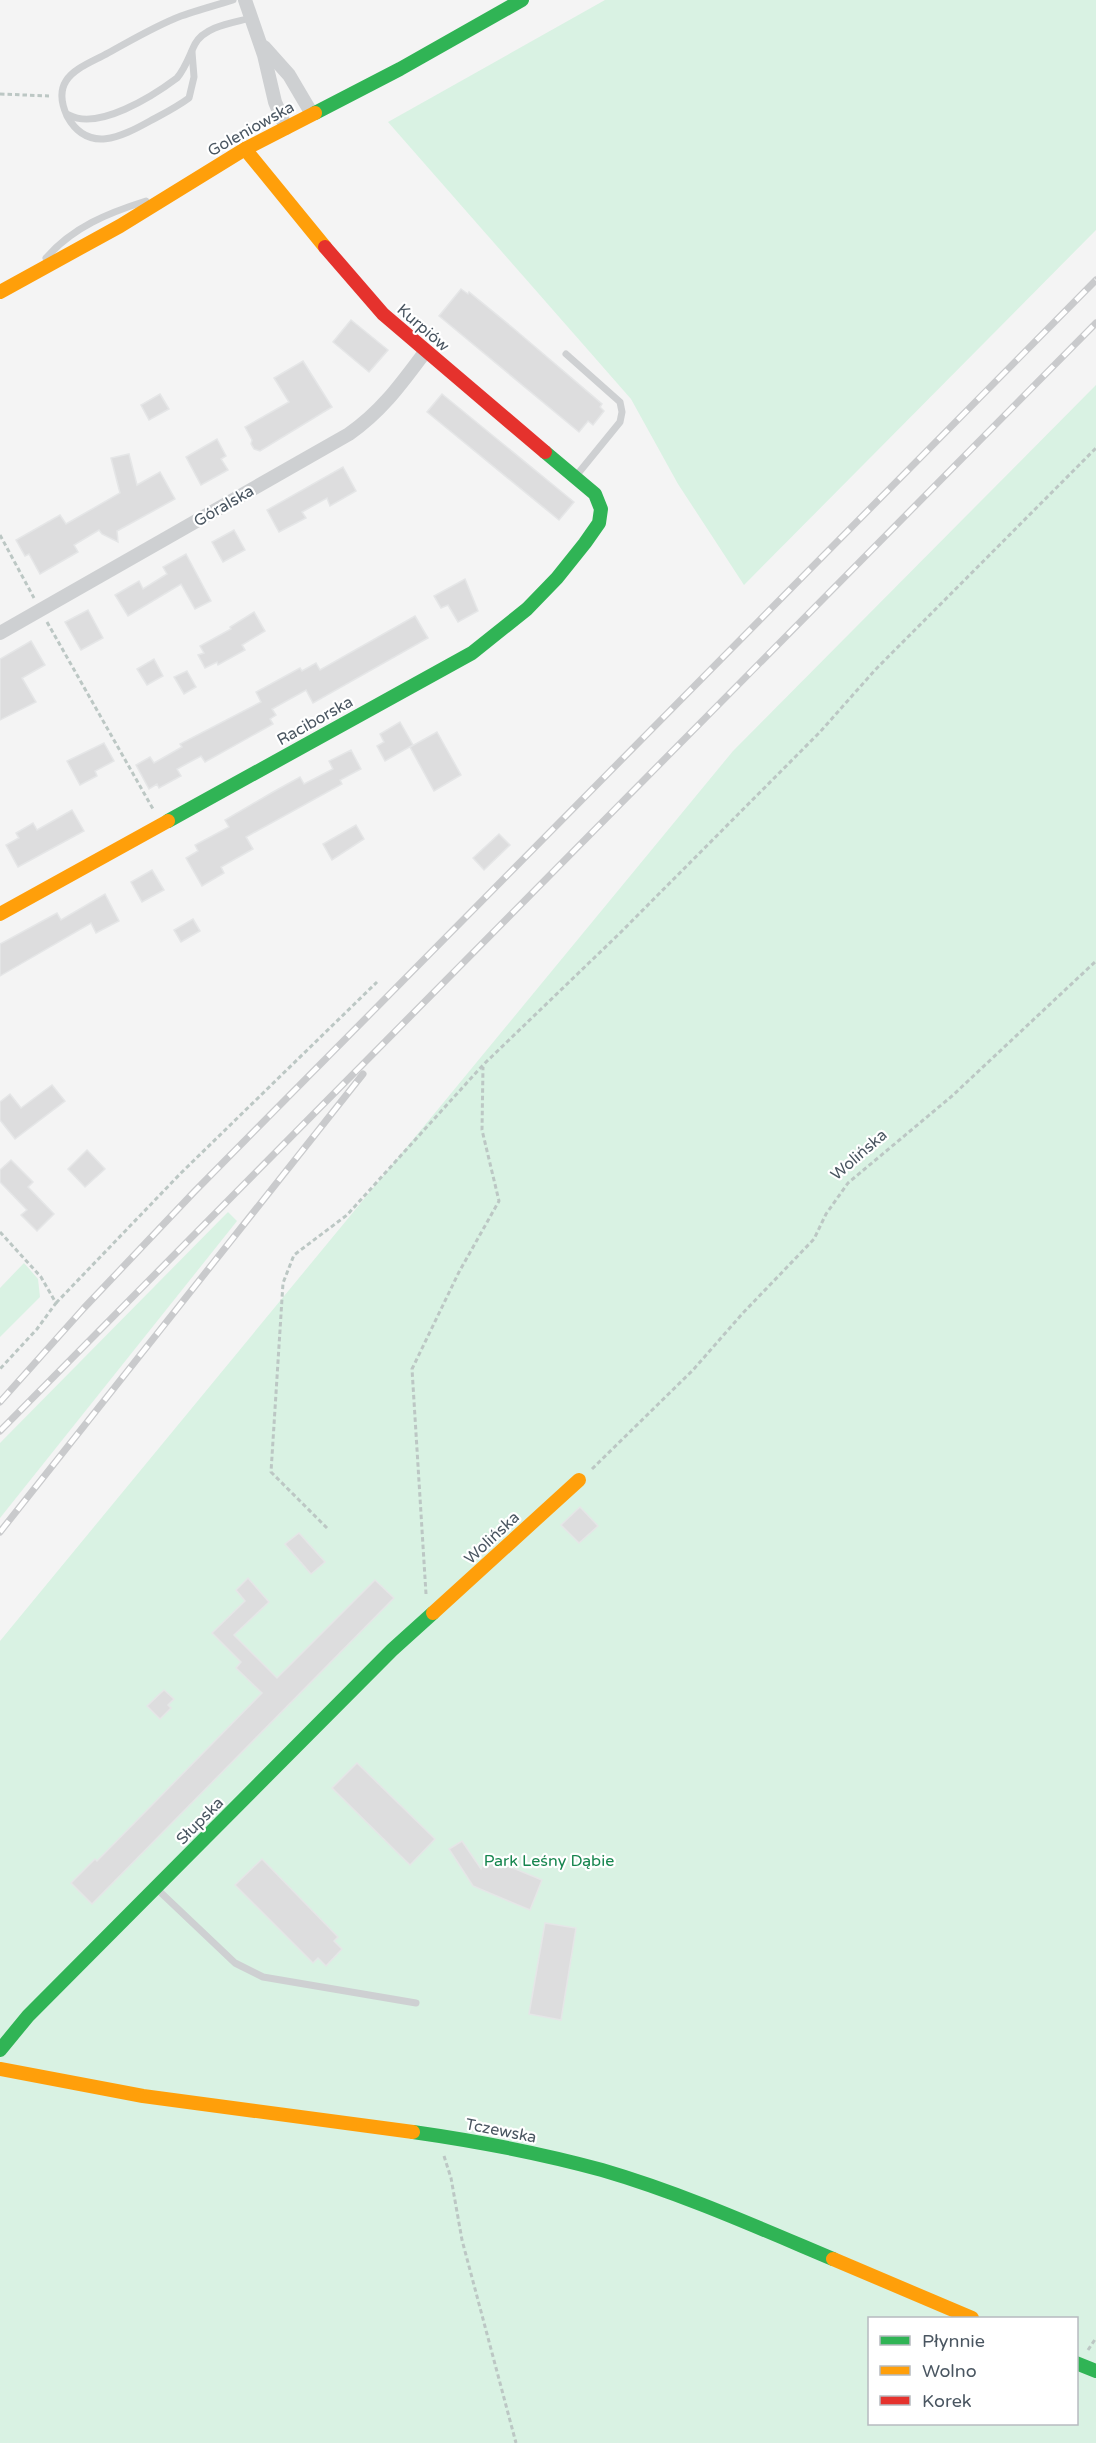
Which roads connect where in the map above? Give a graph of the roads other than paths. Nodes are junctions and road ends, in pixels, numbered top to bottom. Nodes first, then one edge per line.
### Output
1 (233, 0) edge
2 (245, 0) edge
3 (522, 0) edge
4 (251, 18) junction
5 (259, 40) junction
6 (192, 52) junction
7 (66, 114) junction
8 (312, 114) junction
9 (286, 128) junction
10 (245, 149) junction
11 (0, 292) edge
12 (425, 352) junction
13 (566, 354) dead end
14 (576, 477) junction
15 (601, 509) joint
16 (0, 633) edge
17 (0, 914) edge
18 (579, 1480) dead end
19 (428, 1619) joint
20 (156, 1889) junction
21 (416, 2003) dead end
22 (0, 2050) edge
23 (0, 2069) edge
24 (967, 2317) edge
25 (1078, 2363) edge
26 (1096, 2372) edge

1 - 7 lane
2 - 4 street
3 - 8 street, Goleniowska
4 - 5 street
4 - 6 lane
5 - 8 street
5 - 9 street
6 - 7 lane
6 - 7 lane
8 - 9 street, Goleniowska
9 - 10 street, Goleniowska
10 - 11 street, Goleniowska
10 - 12 street, Kurpiów
12 - 14 street, Kurpiów
12 - 16 street, Góralska
13 - 14 lane
14 - 15 street, Kurpiów
15 - 17 street, Raciborska
18 - 19 street, Wolińska
19 - 20 street, Słupska
20 - 21 lane
20 - 22 street, Słupska
23 - 24 street, Tczewska
25 - 26 street

